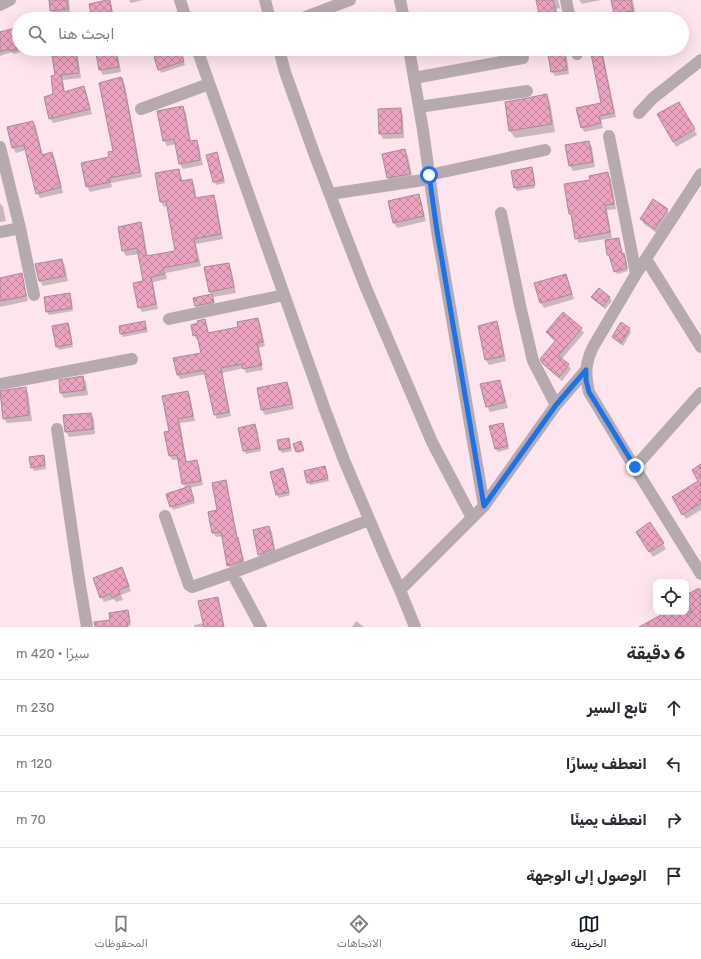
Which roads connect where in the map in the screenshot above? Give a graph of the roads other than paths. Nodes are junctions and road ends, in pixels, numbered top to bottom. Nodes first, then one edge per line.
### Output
1 (10, 0) edge
2 (180, 0) edge
3 (265, 0) edge
4 (350, 0) edge
5 (400, 0) edge
6 (566, 0) edge
7 (0, 5) edge
8 (184, 12) edge
9 (268, 12) edge
10 (318, 12) edge
11 (403, 12) edge
12 (569, 12) edge
13 (199, 56) edge
14 (281, 56) edge
15 (410, 56) edge
16 (523, 58) dead end
17 (701, 60) edge
18 (414, 78) junction
19 (209, 84) junction
20 (527, 90) dead end
21 (419, 107) junction
22 (141, 109) dead end
23 (639, 114) dead end
24 (609, 136) dead end
25 (0, 147) edge
26 (545, 150) dead end
27 (701, 174) edge
28 (430, 177) junction
29 (330, 194) junction
30 (501, 213) dead end
31 (20, 228) junction
32 (0, 232) edge
33 (646, 259) junction
34 (636, 274) junction
35 (34, 295) dead end
36 (284, 295) junction
37 (169, 319) dead end
38 (701, 347) edge
39 (132, 359) dead end
40 (586, 370) junction
41 (0, 384) edge
42 (701, 393) edge
43 (556, 405) junction
44 (57, 429) dead end
45 (635, 467) junction
46 (484, 506) junction
47 (165, 516) dead end
48 (472, 518) junction
49 (370, 520) junction
50 (232, 573) junction
51 (701, 574) edge
52 (400, 590) junction
53 (87, 627) edge
54 (261, 627) edge
55 (415, 627) edge

1 - 7 street
2 - 8 street
3 - 9 street
4 - 10 street
5 - 11 street
6 - 12 street
13 - 19 street
14 - 29 street
15 - 18 street
16 - 18 street
17 - 23 street
18 - 21 street
19 - 22 street
19 - 36 street
20 - 21 street
21 - 28 street
24 - 34 street
25 - 31 street
26 - 28 street
27 - 33 street
28 - 29 street
28 - 46 street
29 - 48 street
30 - 43 street
31 - 32 street
31 - 35 street
33 - 34 street
33 - 38 street
34 - 40 street
36 - 37 street
36 - 49 street
39 - 41 street
40 - 43 street
40 - 45 street
42 - 45 street
43 - 46 street
44 - 53 street
45 - 51 street
46 - 48 street
47 - 50 street
48 - 52 street
49 - 50 street
49 - 52 street
50 - 54 street
52 - 55 street

